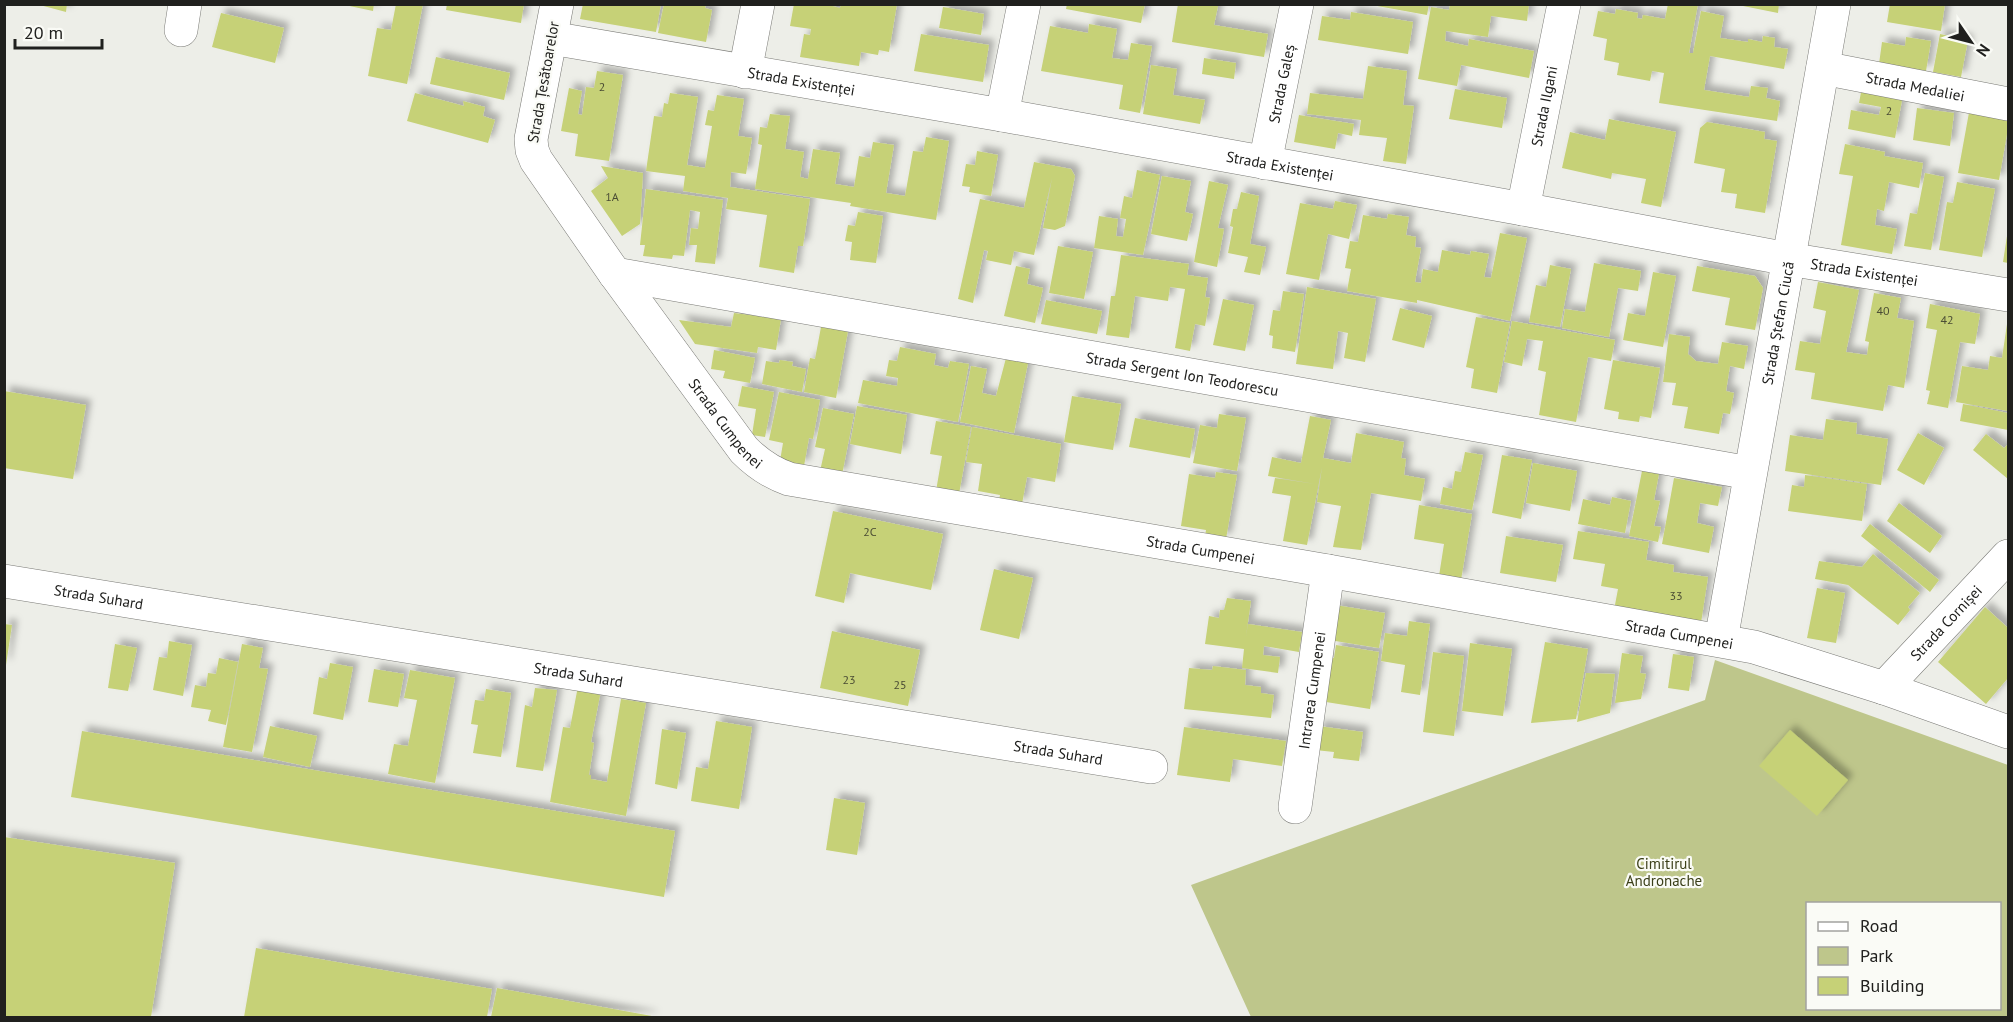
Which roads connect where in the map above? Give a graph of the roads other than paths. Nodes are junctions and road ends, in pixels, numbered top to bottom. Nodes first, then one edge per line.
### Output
1 (557, 4) edge
2 (758, 4) edge
3 (1024, 4) edge
4 (1297, 4) edge
5 (1564, 4) edge
6 (1834, 4) edge
7 (550, 38) junction
8 (1823, 68) junction
9 (745, 72) junction
10 (2008, 104) edge
11 (1002, 115) junction
12 (536, 160) joint
13 (1265, 163) junction
14 (1523, 209) junction
15 (1788, 260) junction
16 (615, 274) junction
17 (2008, 295) edge
18 (1750, 473) junction
19 (2008, 556) edge
20 (1328, 571) junction
21 (4, 580) edge
22 (1721, 640) junction
23 (1884, 688) junction
24 (2008, 732) edge
25 (1151, 767) dead end
26 (1295, 807) dead end

1 - 7 street, Strada Țesătoarelor
2 - 9 street
3 - 11 street
4 - 13 street, Strada Galeș
5 - 14 street, Strada Ilgani
6 - 8 street, Strada Ștefan Ciucă
7 - 9 street, Strada Existenței
7 - 12 street, Strada Țesătoarelor
8 - 10 street, Strada Medaliei
8 - 15 street, Strada Ștefan Ciucă
9 - 11 street, Strada Existenței
11 - 13 street, Strada Existenței
12 - 16 street, Strada Cumpenei
13 - 14 street, Strada Existenței
14 - 15 street, Strada Existenței
15 - 17 street, Strada Existenței
15 - 18 street, Strada Ștefan Ciucă
16 - 18 street, Strada Sergent Ion Teodorescu
16 - 20 street, Strada Cumpenei
18 - 22 street, Strada Ștefan Ciucă
19 - 23 street, Strada Cornișei
20 - 22 street, Strada Cumpenei
20 - 26 street, Intrarea Cumpenei
21 - 25 street, Strada Suhard
22 - 23 street, Strada Cumpenei
23 - 24 street, Strada Cumpenei

